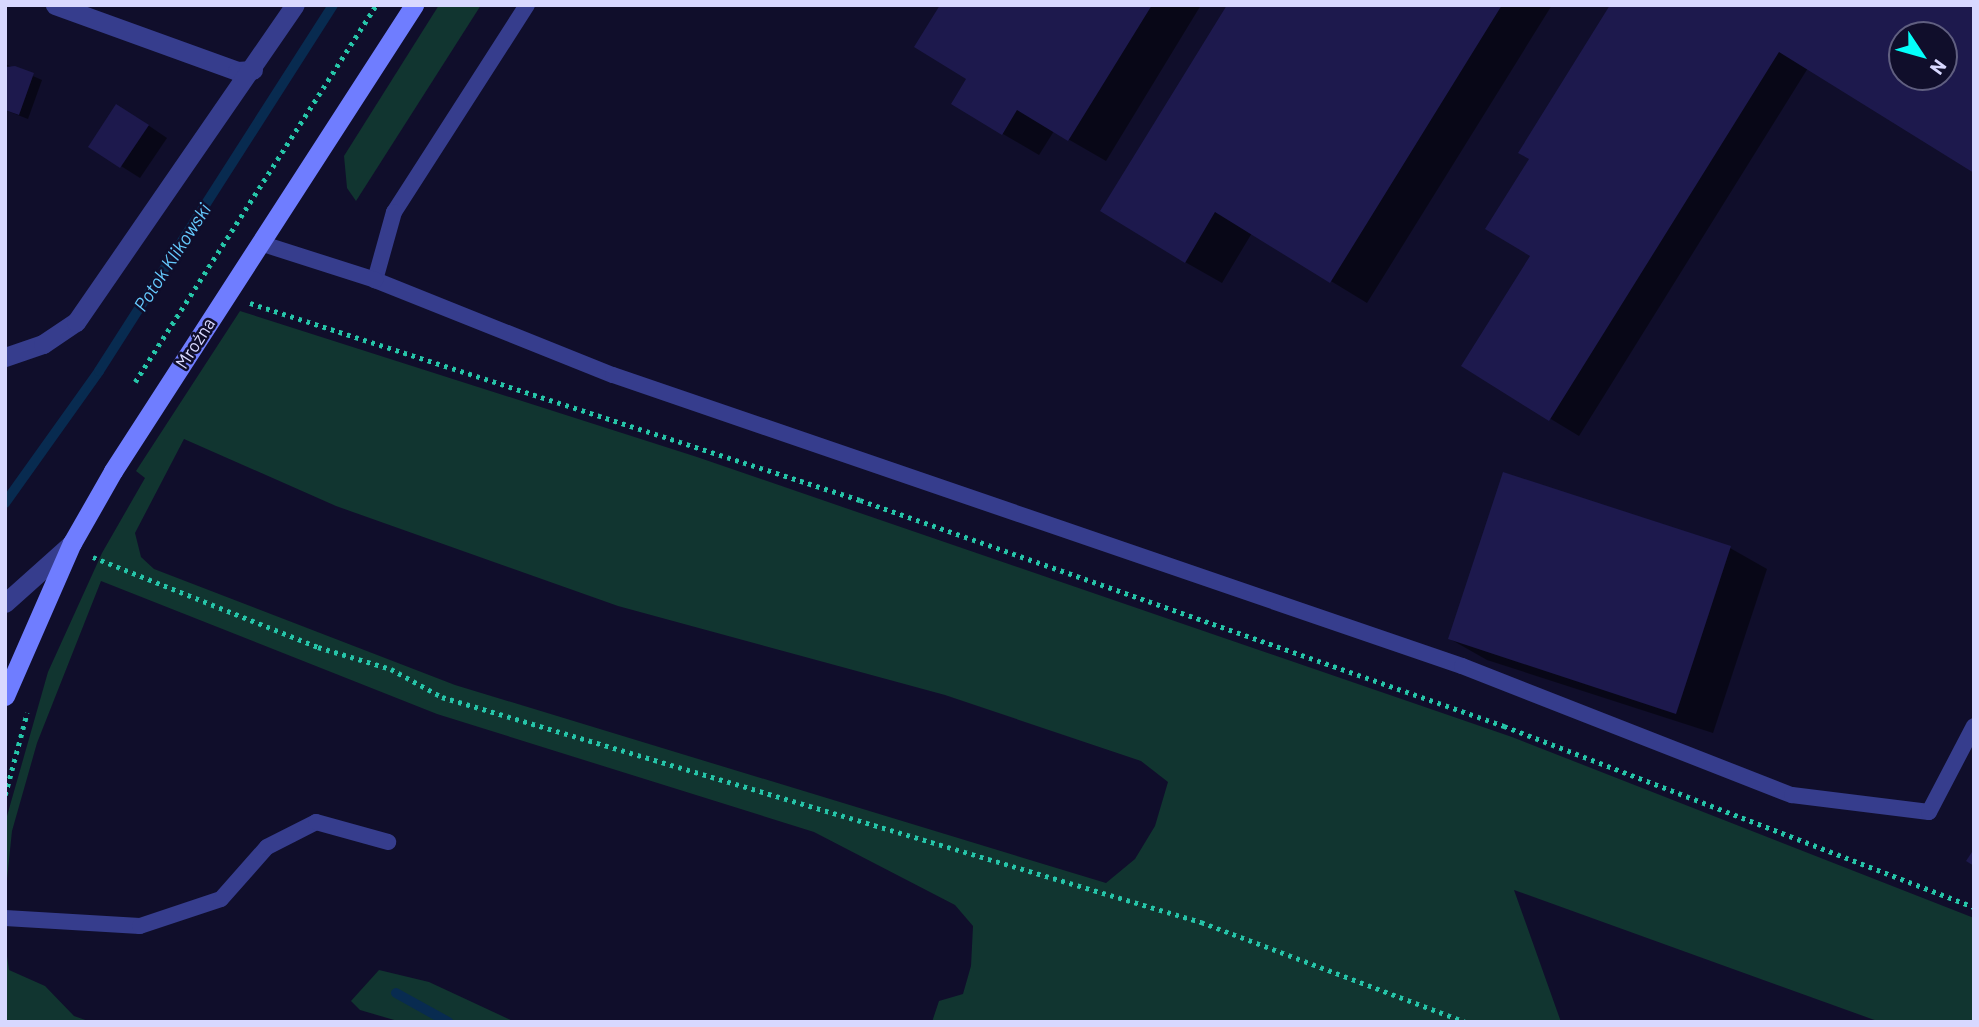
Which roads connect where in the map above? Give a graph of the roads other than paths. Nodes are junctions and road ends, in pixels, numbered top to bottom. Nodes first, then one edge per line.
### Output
1 (55, 5) edge
2 (295, 5) edge
3 (414, 5) edge
4 (527, 5) edge
5 (253, 70) junction
6 (260, 243) junction
7 (375, 280) junction
8 (5, 357) edge
9 (72, 543) junction
10 (5, 603) edge
11 (6, 690) edge
12 (1974, 726) edge
13 (388, 842) dead end
14 (5, 918) edge

1 - 5 street
2 - 5 street
3 - 6 main road, Mroźna
4 - 7 lane
5 - 8 street
6 - 7 lane
6 - 9 main road, Mroźna
7 - 12 lane
9 - 10 street
9 - 11 main road, Mroźna
13 - 14 lane

